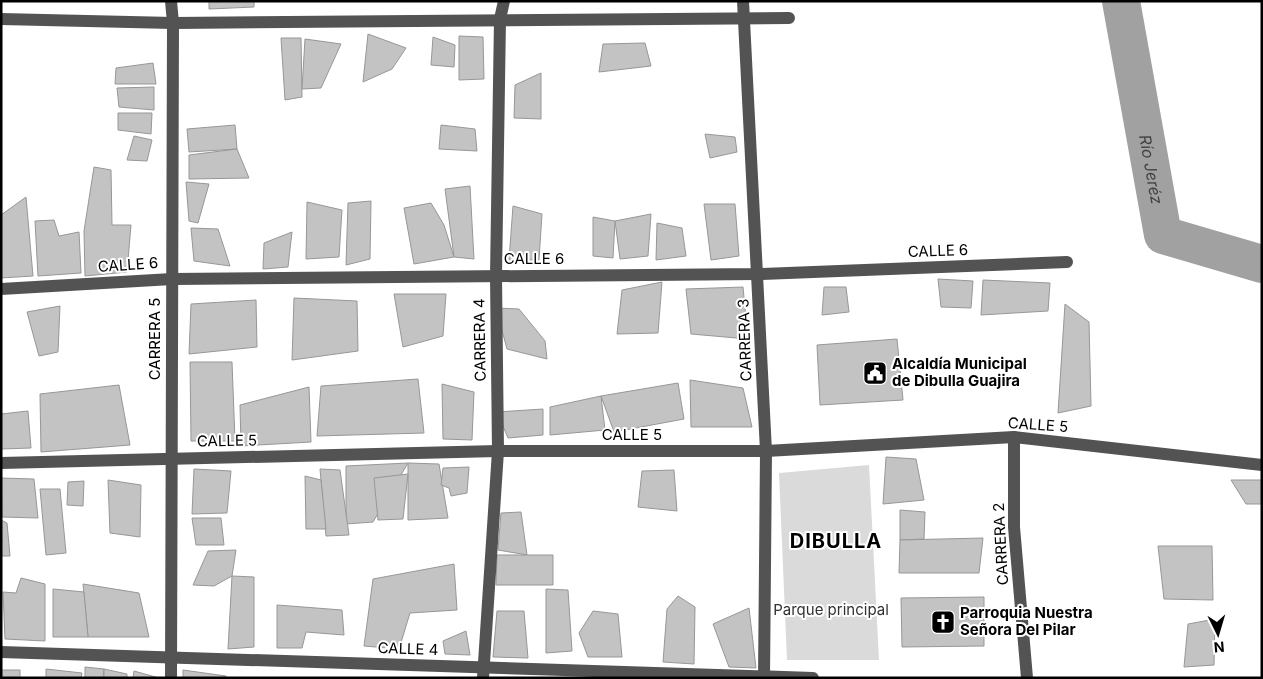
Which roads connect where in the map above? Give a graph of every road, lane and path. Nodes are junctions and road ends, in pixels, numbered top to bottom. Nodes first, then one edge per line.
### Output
1 (171, 1) edge
2 (504, 1) edge
3 (743, 1) edge
4 (743, 18) junction
5 (789, 18) dead end
6 (1, 19) edge
7 (500, 19) junction
8 (174, 23) junction
9 (1067, 262) dead end
10 (759, 274) junction
11 (496, 276) junction
12 (172, 278) junction
13 (1, 289) edge
14 (1014, 437) junction
15 (498, 451) junction
16 (766, 451) junction
17 (171, 458) junction
18 (1, 463) edge
19 (1262, 465) edge
20 (1, 652) edge
21 (171, 658) junction
22 (483, 673) edge
23 (764, 677) edge
24 (171, 678) edge
25 (813, 678) edge
26 (1027, 678) edge

1 - 8 street, CARRERA 5
2 - 7 street, CARRERA 4
3 - 4 street, CARRERA 3
4 - 5 street
4 - 7 street
4 - 10 street, CARRERA 3
6 - 8 street
7 - 8 street
7 - 11 street, CARRERA 4
8 - 12 street, CARRERA 5
9 - 10 street, CALLE 6
10 - 11 street, CALLE 6
10 - 16 street, CARRERA 3
11 - 12 street, CALLE 6
11 - 15 street, CARRERA 4
12 - 13 street, CALLE 6
12 - 17 street, CARRERA 5
14 - 16 street, CALLE 5
14 - 19 street, CALLE 5
14 - 26 street, CARRERA 2
15 - 16 street, CALLE 5
15 - 17 street, CALLE 5
15 - 22 street, CARRERA 4
16 - 23 street, CARRERA 3
17 - 18 street, CALLE 5
17 - 21 street, CARRERA 5
20 - 21 street, CALLE 4
21 - 22 street, CALLE 4
21 - 24 street, CARRERA 5
22 - 23 street, CALLE 4
23 - 25 street, CALLE 4

